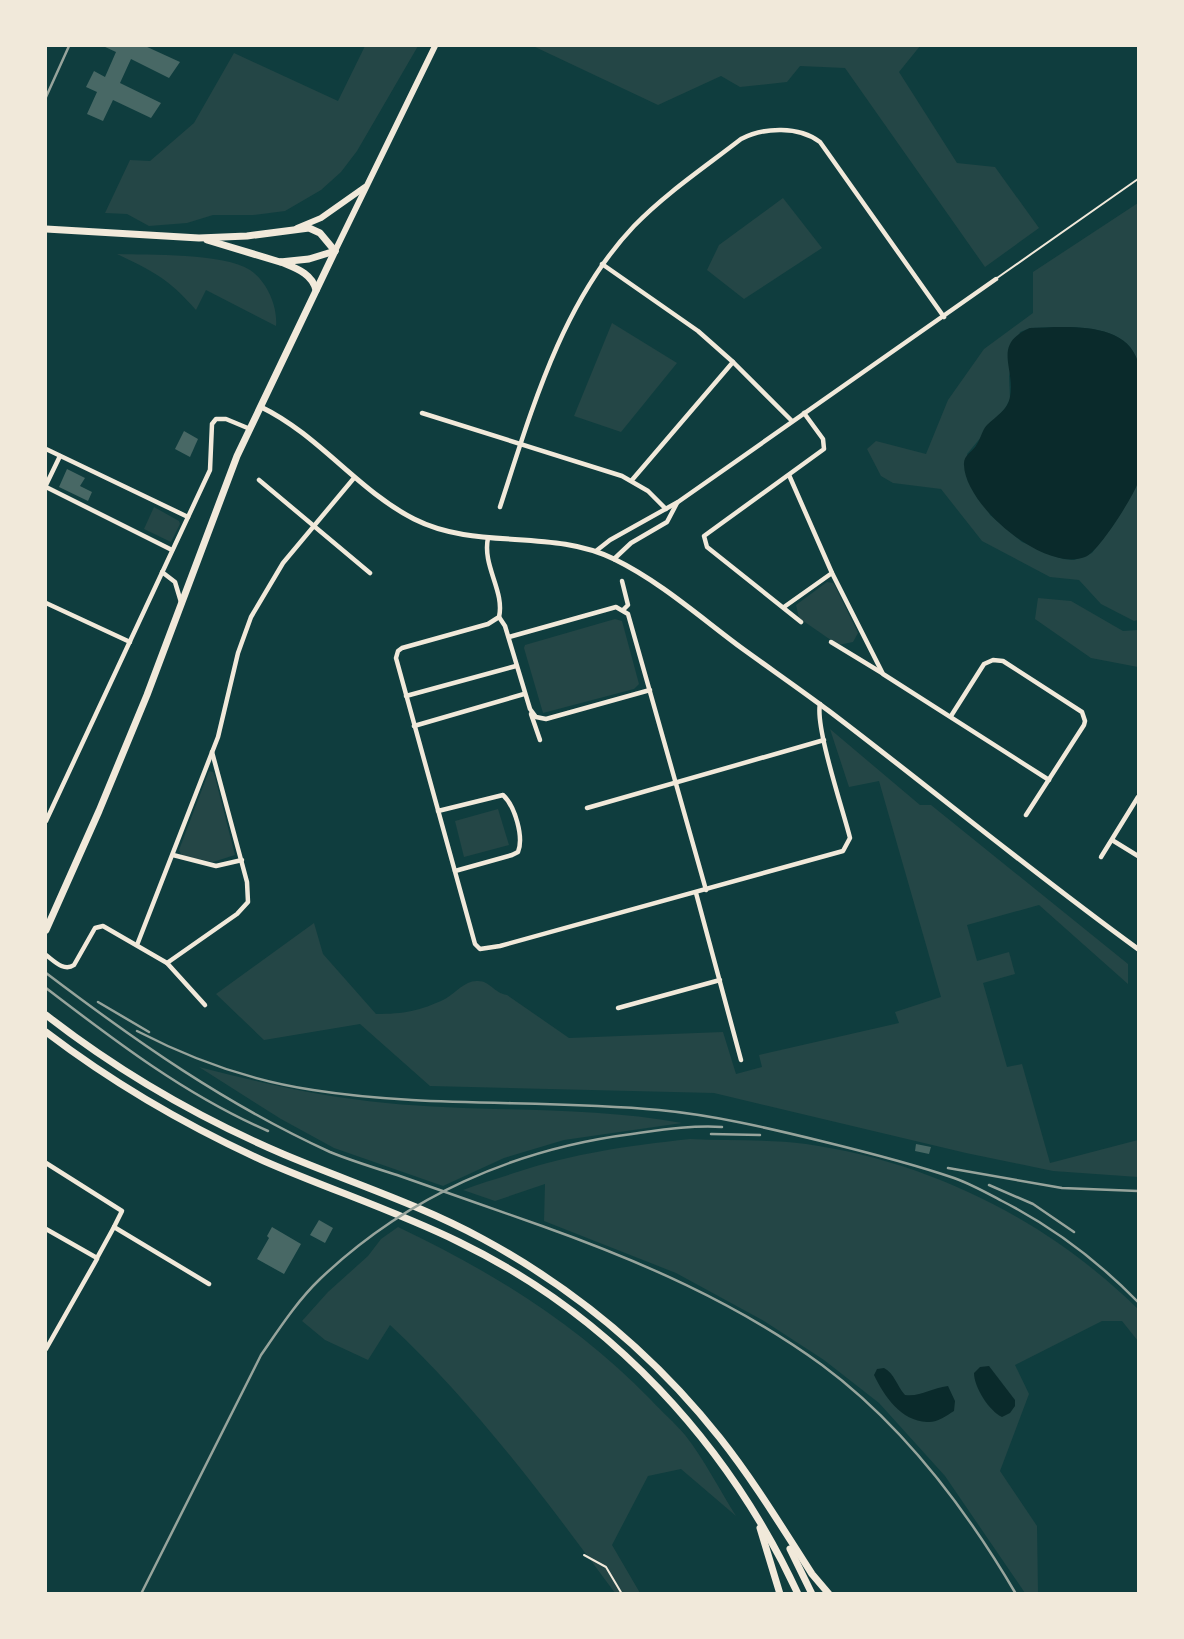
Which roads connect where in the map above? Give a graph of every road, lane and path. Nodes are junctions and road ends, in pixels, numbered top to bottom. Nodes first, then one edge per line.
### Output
1 (435, 46) edge
2 (1139, 179) edge
3 (366, 186) junction
4 (296, 228) junction
5 (46, 229) edge
6 (199, 238) junction
7 (335, 251) junction
8 (280, 262) junction
9 (602, 264) junction
10 (996, 279) joint
11 (317, 291) junction
12 (944, 317) junction
13 (733, 362) junction
14 (261, 407) junction
15 (422, 413) dead end
16 (804, 413) junction
17 (793, 421) junction
18 (250, 429) junction
19 (520, 444) junction
20 (46, 449) edge
21 (60, 456) junction
22 (789, 475) junction
23 (354, 478) junction
24 (259, 480) dead end
25 (632, 480) junction
26 (46, 486) edge
27 (678, 502) junction
28 (500, 507) dead end
29 (666, 509) junction
30 (188, 517) junction
31 (315, 525) junction
32 (488, 538) junction
33 (172, 551) junction
34 (596, 551) junction
35 (614, 559) junction
36 (162, 572) junction
37 (370, 573) dead end
38 (832, 573) junction
39 (622, 581) dead end
40 (46, 603) edge
41 (180, 605) junction
42 (784, 608) junction
43 (623, 610) junction
44 (499, 617) junction
45 (801, 622) dead end
46 (509, 638) junction
47 (130, 642) junction
48 (831, 642) dead end
49 (516, 666) junction
50 (883, 674) junction
51 (650, 690) junction
52 (524, 694) junction
53 (406, 696) junction
54 (820, 704) junction
55 (530, 709) junction
56 (951, 716) junction
57 (414, 726) junction
58 (540, 740) dead end
59 (824, 740) junction
60 (212, 752) junction
61 (1049, 780) junction
62 (676, 782) junction
63 (1139, 797) edge
64 (587, 808) dead end
65 (438, 811) junction
66 (47, 814) edge
67 (1026, 815) dead end
68 (46, 821) edge
69 (1112, 840) junction
70 (173, 855) junction
71 (1139, 856) edge
72 (1101, 857) dead end
73 (242, 860) junction
74 (455, 871) junction
75 (706, 890) junction
76 (696, 893) junction
77 (46, 930) edge
78 (137, 945) junction
79 (1139, 950) edge
80 (46, 955) edge
81 (167, 963) junction
82 (720, 980) junction
83 (205, 1004) dead end
84 (618, 1007) dead end
85 (46, 1015) edge
86 (46, 1032) edge
87 (741, 1060) dead end
88 (46, 1163) edge
89 (114, 1227) junction
90 (46, 1229) edge
91 (97, 1258) junction
92 (209, 1284) dead end
93 (46, 1349) edge
94 (756, 1514) junction
95 (777, 1524) junction
96 (584, 1555) dead end
97 (622, 1594) edge
98 (780, 1594) edge
99 (797, 1594) edge
100 (811, 1594) edge
101 (829, 1594) edge

1 - 3 main road
2 - 10 lane
3 - 4 main road
3 - 7 main road
4 - 6 main road
4 - 7 main road
5 - 6 main road
6 - 8 main road
7 - 8 main road
7 - 11 main road
8 - 11 main road
9 - 12 street
9 - 13 street
9 - 19 street
10 - 12 street
11 - 14 main road
12 - 16 street
13 - 17 street
13 - 25 street
14 - 18 main road
14 - 23 street
15 - 19 street
16 - 17 street
16 - 22 street
17 - 27 street
18 - 30 street
18 - 41 main road
19 - 25 street
19 - 28 street
20 - 21 street
21 - 26 street
21 - 30 street
22 - 38 street
22 - 42 street
23 - 31 street
23 - 32 street
24 - 31 street
25 - 29 street
26 - 33 street
27 - 29 street
27 - 35 street
29 - 34 street
30 - 33 street
31 - 37 street
31 - 60 street
32 - 34 street
32 - 44 street
33 - 36 street
34 - 35 street
35 - 54 street
36 - 41 street
36 - 47 street
38 - 42 street
38 - 50 street
39 - 43 street
40 - 47 street
41 - 77 main road
42 - 45 street
43 - 46 street
43 - 51 street
44 - 46 street
44 - 53 street
46 - 49 street
47 - 66 street
48 - 50 street
49 - 52 street
49 - 53 street
50 - 56 street
51 - 55 street
51 - 62 street
52 - 55 street
52 - 57 street
53 - 57 street
54 - 59 street
54 - 79 street
55 - 58 street
56 - 61 street
56 - 61 street
57 - 65 street
59 - 62 street
59 - 75 street
60 - 70 street
60 - 73 street
61 - 67 street
62 - 64 street
62 - 75 street
63 - 69 street
65 - 74 street
65 - 74 street
66 - 68 street
69 - 71 street
69 - 72 street
70 - 73 street
70 - 78 street
73 - 81 street
74 - 76 street
75 - 76 street
76 - 82 street
78 - 80 street
78 - 81 street
81 - 83 street
82 - 84 street
82 - 87 street
85 - 95 main road
86 - 94 main road
88 - 89 street
89 - 91 street
89 - 92 street
90 - 91 street
91 - 93 street
94 - 98 main road
94 - 99 main road
95 - 100 main road
95 - 101 main road
96 - 97 lane

